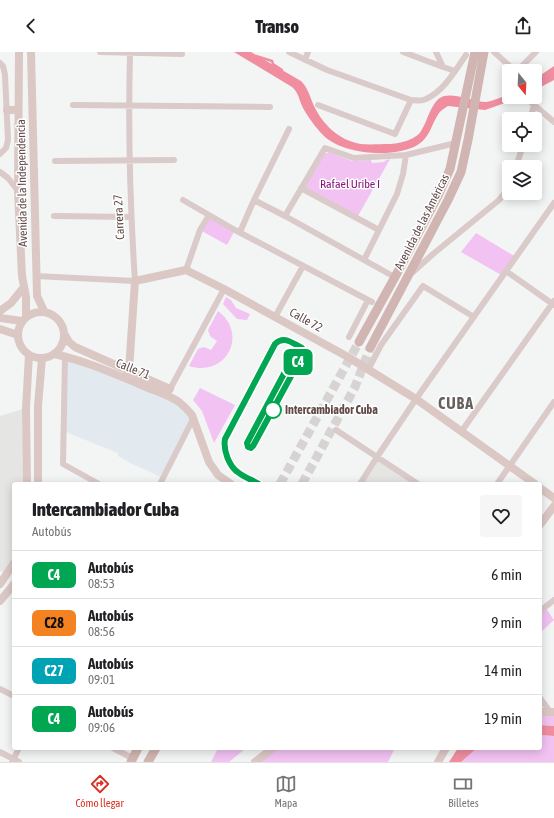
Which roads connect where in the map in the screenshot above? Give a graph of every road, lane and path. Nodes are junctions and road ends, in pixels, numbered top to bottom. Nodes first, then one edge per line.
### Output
1 (19, 52) edge
2 (31, 52) edge
3 (100, 52) edge
4 (288, 52) edge
5 (308, 52) edge
6 (403, 52) edge
7 (436, 52) edge
8 (475, 52) edge
9 (484, 52) edge
10 (494, 52) edge
11 (536, 52) edge
12 (130, 53) edge
13 (182, 54) dead end
14 (466, 55) dead end
15 (305, 60) junction
16 (0, 63) edge
17 (508, 64) edge
18 (523, 64) edge
19 (443, 67) junction
20 (454, 71) junction
21 (473, 87) junction
22 (410, 100) junction
23 (532, 104) edge
24 (73, 105) dead end
25 (129, 105) junction
26 (318, 105) dead end
27 (534, 106) junction
28 (270, 107) dead end
29 (7, 110) junction
30 (18, 110) junction
31 (532, 112) edge
32 (554, 122) edge
33 (289, 129) dead end
34 (456, 143) junction
35 (0, 154) edge
36 (406, 155) junction
37 (129, 160) junction
38 (174, 160) dead end
39 (55, 161) dead end
40 (0, 172) edge
41 (301, 188) junction
42 (18, 191) junction
43 (502, 196) edge
44 (183, 200) dead end
45 (254, 200) junction
46 (554, 203) edge
47 (209, 215) junction
48 (54, 216) dead end
49 (285, 216) junction
50 (131, 217) junction
51 (379, 230) junction
52 (240, 232) junction
53 (364, 260) junction
54 (303, 266) junction
55 (186, 270) junction
56 (506, 271) junction
57 (36, 276) junction
58 (391, 276) dead end
59 (406, 280) junction
60 (135, 281) junction
61 (24, 287) junction
62 (224, 289) junction
63 (553, 303) edge
64 (0, 311) edge
65 (44, 311) junction
66 (275, 317) junction
67 (474, 317) junction
68 (0, 318) edge
69 (24, 319) junction
70 (0, 329) edge
71 (18, 335) junction
72 (65, 335) junction
73 (349, 337) dead end
74 (358, 342) tunnel mouth
75 (370, 348) tunnel mouth
76 (54, 354) junction
77 (29, 355) junction
78 (65, 356) junction
79 (42, 358) junction
80 (130, 370) junction
81 (368, 370) junction
82 (126, 378) junction
83 (168, 392) junction
84 (416, 399) junction
85 (554, 402) edge
86 (193, 419) junction
87 (336, 430) dead end
88 (461, 432) junction
89 (377, 457) junction
90 (509, 466) junction
91 (27, 482) edge
92 (38, 482) edge
93 (95, 482) edge
94 (161, 482) edge
95 (228, 482) edge
96 (361, 482) edge
97 (415, 482) edge
98 (499, 482) edge
99 (531, 482) edge
100 (542, 489) edge
101 (554, 498) edge
102 (554, 506) edge
103 (542, 522) edge
104 (12, 566) edge
105 (0, 584) edge
106 (12, 586) edge
107 (554, 600) edge
108 (0, 601) edge
109 (542, 609) edge
110 (0, 689) edge
111 (12, 695) edge
112 (542, 700) edge
113 (542, 712) edge
114 (552, 713) edge
115 (18, 750) edge
116 (116, 750) edge
117 (137, 750) edge
118 (155, 750) edge
119 (271, 750) edge
120 (445, 750) edge
121 (0, 752) edge
122 (132, 760) edge
123 (15, 761) edge
124 (148, 762) edge
125 (255, 762) edge
126 (438, 762) edge

1 - 30 main road, Avenida de la Independencia
2 - 57 main road, Avenida de la Independencia
3 - 12 street
4 - 15 street
5 - 15 street
6 - 19 street
7 - 19 street
8 - 21 main road, Avenida de las Américas
9 - 21 main road, Avenida de las Américas
10 - 17 street
11 - 18 street
12 - 13 street
12 - 25 street, Carrera 27
14 - 20 street
15 - 22 street
16 - 29 street
19 - 20 street
20 - 22 street
21 - 34 main road, Avenida de las Américas
21 - 59 main road, Avenida de las Américas
22 - 26 street
23 - 27 street
24 - 25 street
25 - 28 street
25 - 37 street, Carrera 27
27 - 31 street
27 - 32 street
29 - 30 main road
29 - 35 street
30 - 42 main road, Avenida de la Independencia
33 - 45 street
34 - 36 street
34 - 74 main road, Avenida de las Américas
36 - 41 street
36 - 51 street
37 - 38 street
37 - 39 street
37 - 50 street, Carrera 27
40 - 42 street
41 - 49 street
41 - 51 street
42 - 61 main road, Avenida de la Independencia
43 - 59 street
44 - 47 street
45 - 49 street
45 - 52 street
46 - 56 street
47 - 52 street
47 - 55 street
48 - 50 street
49 - 53 street
50 - 60 street, Carrera 27
51 - 53 street
52 - 54 street
53 - 58 street
54 - 66 street
54 - 73 street
55 - 60 main road
55 - 62 main road, Calle 72
56 - 63 street
56 - 67 street
57 - 60 street
57 - 65 main road, Avenida de la Independencia
59 - 75 main road, Avenida de las Américas
60 - 80 main road, Carrera 27
61 - 64 main road
61 - 69 main road, Avenida de la Independencia
62 - 66 main road, Calle 72
62 - 83 street
63 - 88 street
65 - 69 main road
65 - 72 main road
66 - 81 main road, Calle 72
67 - 81 street
67 - 84 street
68 - 69 main road
69 - 71 main road
70 - 71 main road
71 - 77 main road
72 - 76 main road
72 - 80 main road, Calle 71
76 - 78 main road, Calle 71
76 - 79 main road
77 - 79 main road
77 - 91 main road
78 - 82 main road, Calle 71
78 - 93 street
79 - 92 main road
80 - 82 main road, Carrera 27
80 - 83 main road, Calle 71
81 - 84 main road, Calle 72
82 - 83 main road, Calle 71
83 - 86 main road, Calle 71
84 - 88 main road, Calle 72
84 - 89 street
85 - 90 street
86 - 94 street
86 - 95 main road, Calle 71
87 - 89 street
88 - 90 main road, Calle 72
89 - 96 street
89 - 97 street
90 - 98 street
90 - 99 main road, Calle 72
100 - 101 main road
102 - 103 main road
104 - 105 main road
106 - 108 main road
107 - 109 street
110 - 111 street
112 - 114 street
113 - 114 main road
115 - 123 street
116 - 122 street
117 - 122 main road
118 - 124 main road
119 - 125 main road
120 - 126 main road
121 - 123 street

